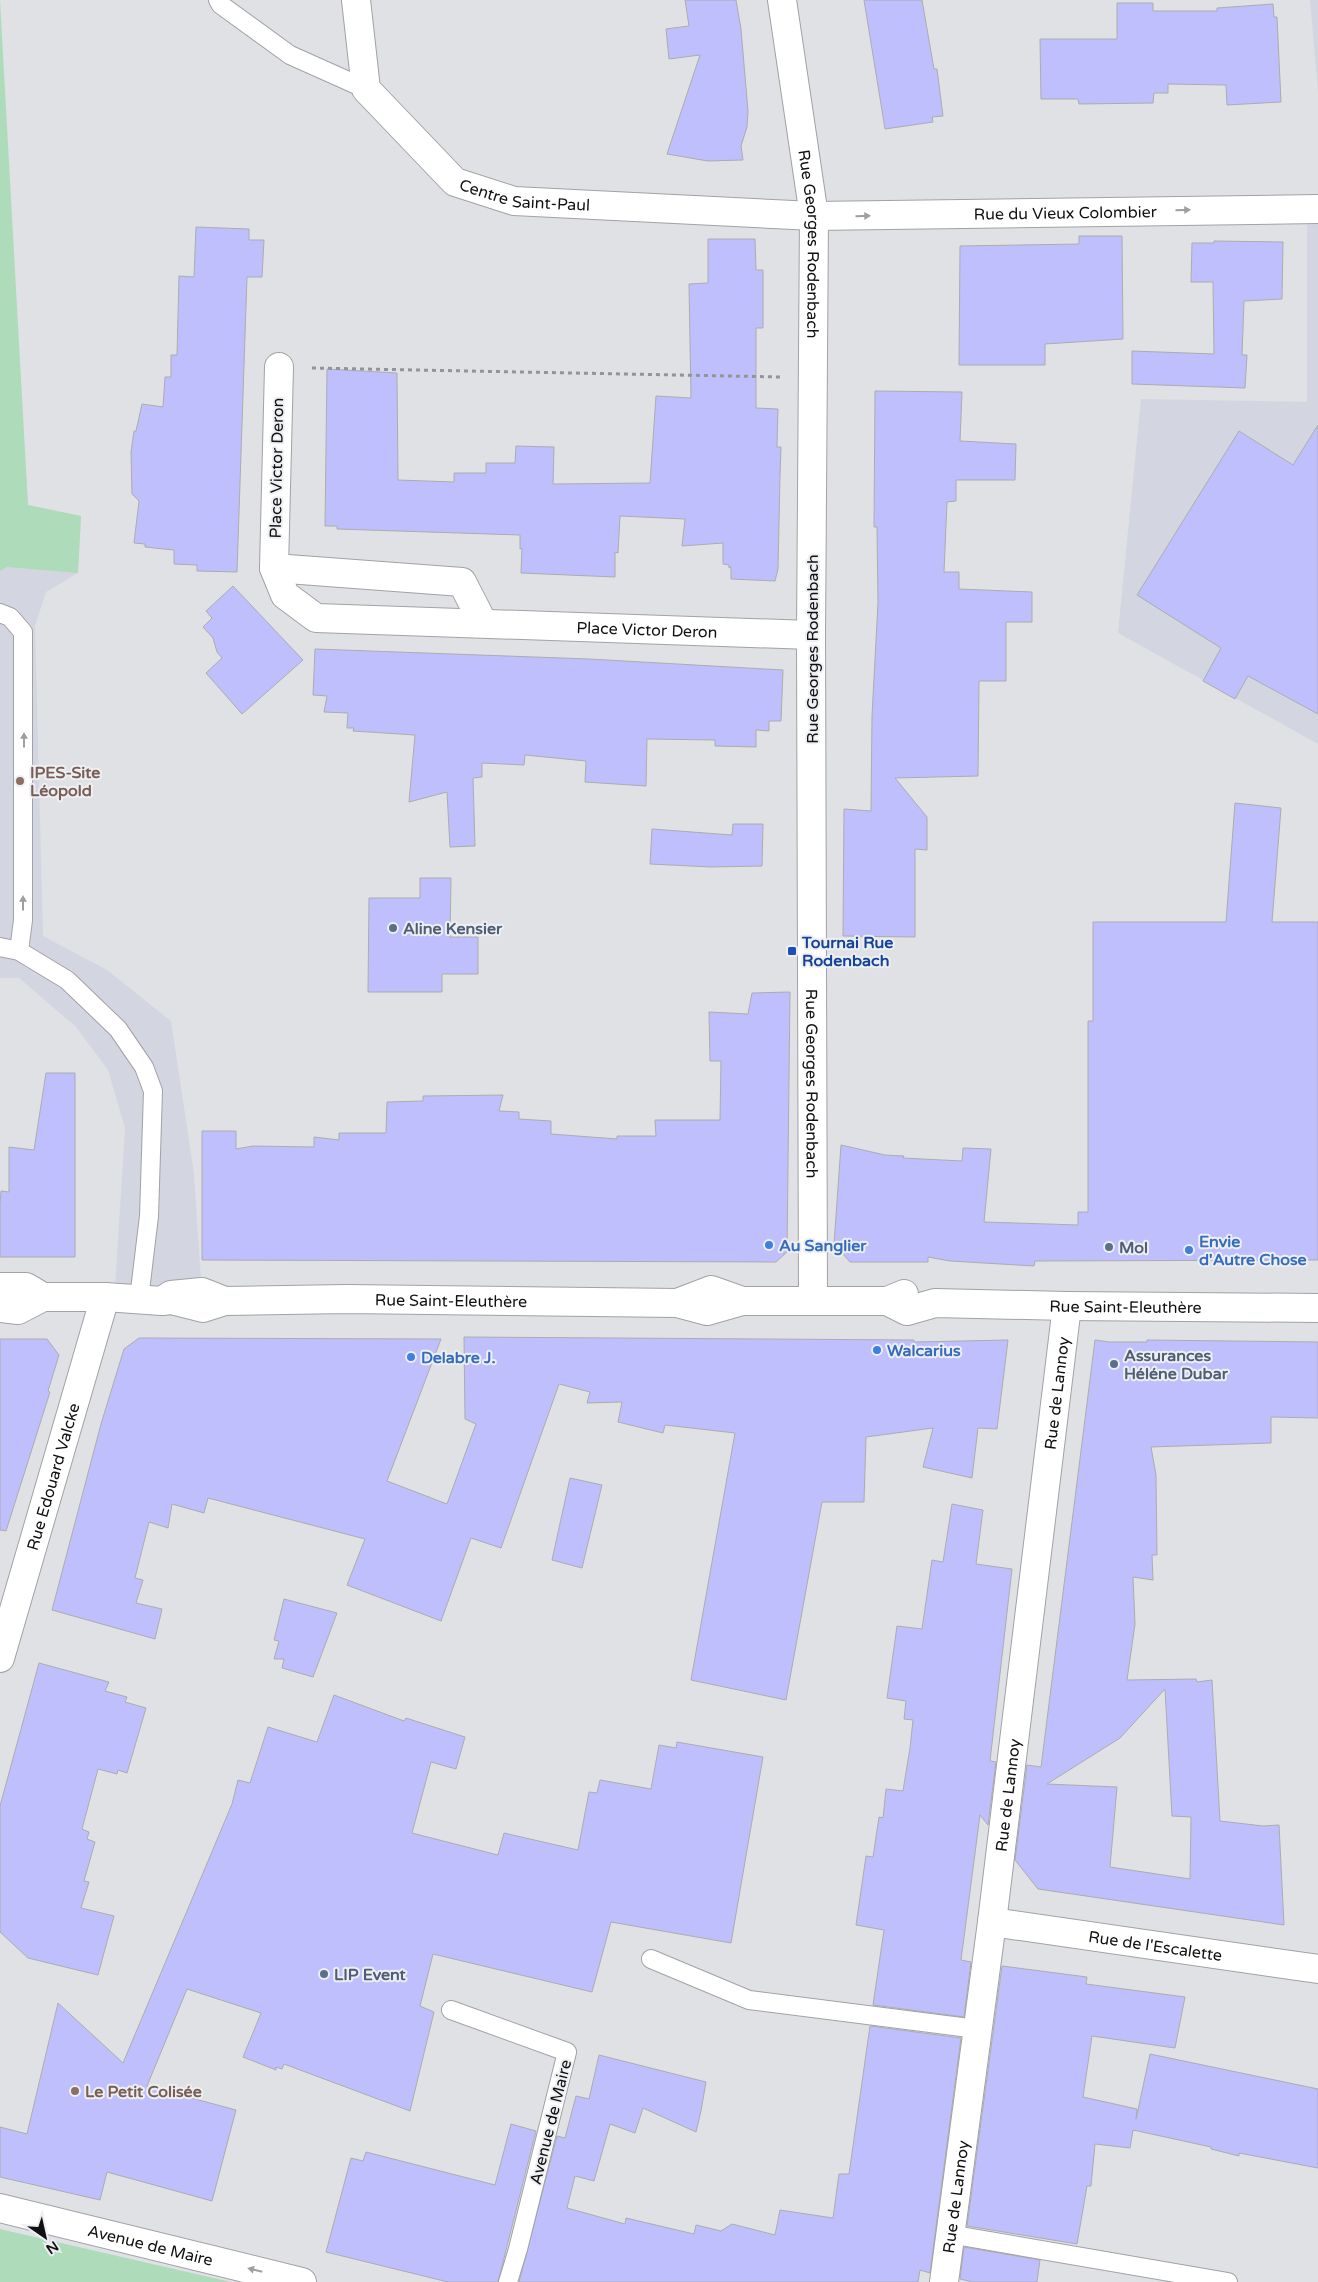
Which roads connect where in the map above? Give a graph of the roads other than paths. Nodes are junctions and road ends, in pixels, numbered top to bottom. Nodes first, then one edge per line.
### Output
1 (218, 0) edge
2 (356, 0) edge
3 (782, 0) edge
4 (366, 89) junction
5 (1318, 209) edge
6 (814, 216) junction
7 (279, 367) road end
8 (274, 568) junction
9 (0, 613) edge
10 (483, 624) junction
11 (811, 635) junction
12 (0, 947) edge
13 (19, 951) junction
14 (0, 1287) edge
15 (44, 1297) junction
16 (105, 1297) junction
17 (151, 1300) junction
18 (813, 1300) junction
19 (1067, 1306) junction
20 (0, 1308) edge
21 (1318, 1308) edge
22 (0, 1658) edge
23 (992, 1922) junction
24 (651, 1959) dead end
25 (1318, 1969) edge
26 (451, 2010) dead end
27 (977, 2029) junction
28 (0, 2208) edge
29 (949, 2234) junction
30 (302, 2282) edge
31 (508, 2282) edge
32 (944, 2282) edge
33 (1228, 2282) edge

1 - 4 lane
2 - 4 street
3 - 6 street, Rue Georges Rodenbach
4 - 6 street, Centre Saint-Paul
6 -> 5 street, Rue du Vieux Colombier
6 - 11 street, Rue Georges Rodenbach
7 - 8 street, Place Victor Deron
8 - 10 street, Place Victor Deron
8 - 10 street
13 -> 9 lane
10 - 11 street, Place Victor Deron
11 - 18 street, Rue Georges Rodenbach
12 - 13 lane
13 - 17 lane
14 - 15 street, Rue Saint-Eleuthère
15 - 16 street, Rue Saint-Eleuthère
15 - 20 street, Rue Saint-Eleuthère
16 - 17 street, Rue Saint-Eleuthère
16 - 22 street, Rue Edouard Valcke
17 - 18 street, Rue Saint-Eleuthère
18 - 19 street, Rue Saint-Eleuthère
19 - 21 street, Rue Saint-Eleuthère
19 - 23 street, Rue de Lannoy
23 - 25 street, Rue de l'Escalette
23 - 27 street, Rue de Lannoy
24 - 27 lane
26 - 31 lane, Avenue de Maire
27 - 29 street, Rue de Lannoy
30 -> 28 street, Avenue de Maire
29 - 32 street, Rue de Lannoy
29 - 33 lane

